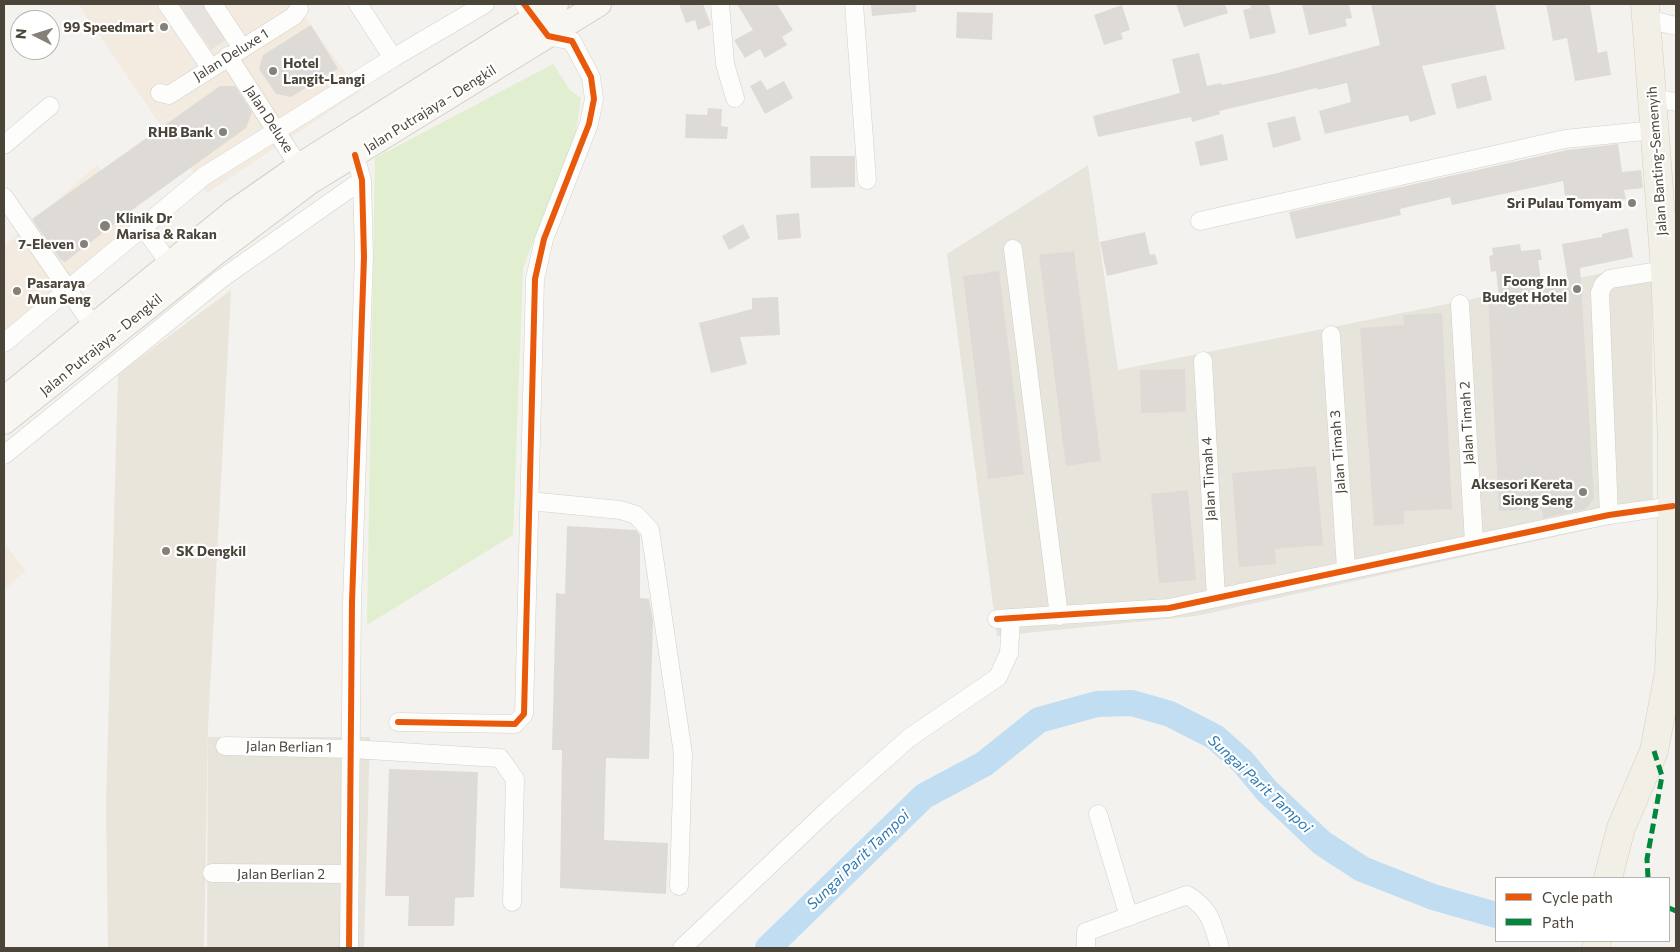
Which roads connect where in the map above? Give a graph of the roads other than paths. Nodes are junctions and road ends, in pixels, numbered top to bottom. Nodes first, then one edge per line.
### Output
1 (167, 4) edge
2 (213, 4) edge
3 (358, 4) edge
4 (485, 4) edge
5 (556, 4) edge
6 (599, 4) edge
7 (720, 4) edge
8 (854, 4) edge
9 (299, 9) dead end
10 (1645, 12) edge
11 (536, 19) edge
12 (1676, 26) edge
13 (235, 52) junction
14 (393, 58) junction
15 (210, 67) junction
16 (160, 93) dead end
17 (735, 98) dead end
18 (1665, 100) edge
19 (50, 106) dead end
20 (1654, 130) junction
21 (276, 131) junction
22 (4, 145) edge
23 (355, 155) junction
24 (304, 174) junction
25 (362, 180) junction
26 (867, 180) dead end
27 (4, 197) edge
28 (1200, 221) dead end
29 (144, 228) junction
30 (1013, 249) dead end
31 (169, 263) junction
32 (1665, 270) junction
33 (69, 291) junction
34 (1460, 304) dead end
35 (94, 327) junction
36 (1330, 335) dead end
37 (4, 343) edge
38 (1673, 359) edge
39 (1203, 361) dead end
40 (4, 399) edge
41 (4, 422) edge
42 (1674, 442) edge
43 (4, 456) edge
44 (530, 501) junction
45 (1673, 506) junction
46 (1609, 515) junction
47 (1474, 543) junction
48 (1346, 569) junction
49 (1216, 598) junction
50 (1059, 616) junction
51 (1672, 673) edge
52 (398, 722) dead end
53 (225, 746) dead end
54 (352, 749) junction
55 (1098, 814) dead end
56 (212, 873) dead end
57 (350, 874) junction
58 (1608, 877) edge
59 (679, 886) dead end
60 (512, 902) dead end
61 (1129, 917) junction
62 (349, 948) edge
63 (682, 948) edge
64 (1086, 948) edge
65 (1220, 948) edge

1 - 15 street
2 - 13 street, Jalan Deluxe
3 - 14 street
4 - 14 street
5 - 11 main road, Jalan Putrajaya - Dengkil
6 - 11 main road, Jalan Putrajaya - Dengkil
7 - 17 street
8 - 26 street
9 - 13 street, Jalan Deluxe 1
10 - 12 street
10 - 18 main road, Jalan Banting-Semenyih
11 - 23 main road, Jalan Putrajaya - Dengkil
11 - 24 main road, Jalan Putrajaya - Dengkil
11 - 44 street
13 - 15 street, Jalan Deluxe 1
13 - 21 street, Jalan Deluxe
14 - 21 street
15 - 16 street, Jalan Deluxe 1
18 - 20 main road, Jalan Banting-Semenyih
19 - 22 street
20 - 28 street
20 - 32 main road, Jalan Banting-Semenyih
21 - 24 street, Jalan Deluxe
21 - 29 street
23 - 24 main road, Jalan Putrajaya - Dengkil
23 - 25 street
24 - 31 main road, Jalan Putrajaya - Dengkil
24 - 41 main road, Jalan Putrajaya - Dengkil
25 - 43 street
25 - 54 street
27 - 33 street
29 - 31 street
29 - 33 street
30 - 50 street
31 - 35 main road, Jalan Putrajaya - Dengkil
32 - 38 main road, Jalan Banting-Semenyih
32 - 46 street
33 - 35 street
33 - 37 street
34 - 47 street, Jalan Timah 2
35 - 40 main road, Jalan Putrajaya - Dengkil
36 - 48 street, Jalan Timah 3
38 - 42 main road, Jalan Banting-Semenyih
39 - 49 street, Jalan Timah 4
42 - 45 main road, Jalan Banting-Semenyih
44 - 52 street
44 - 59 street
45 - 46 street
45 - 51 main road, Jalan Banting-Semenyih
46 - 47 street
47 - 48 street
48 - 49 street
49 - 50 street
50 - 63 street
51 - 58 main road, Jalan Banting-Semenyih
53 - 54 street, Jalan Berlian 1
54 - 57 street
54 - 60 street, Jalan Berlian 1
55 - 61 street
56 - 57 street, Jalan Berlian 2
57 - 62 street
61 - 64 street
61 - 65 street

